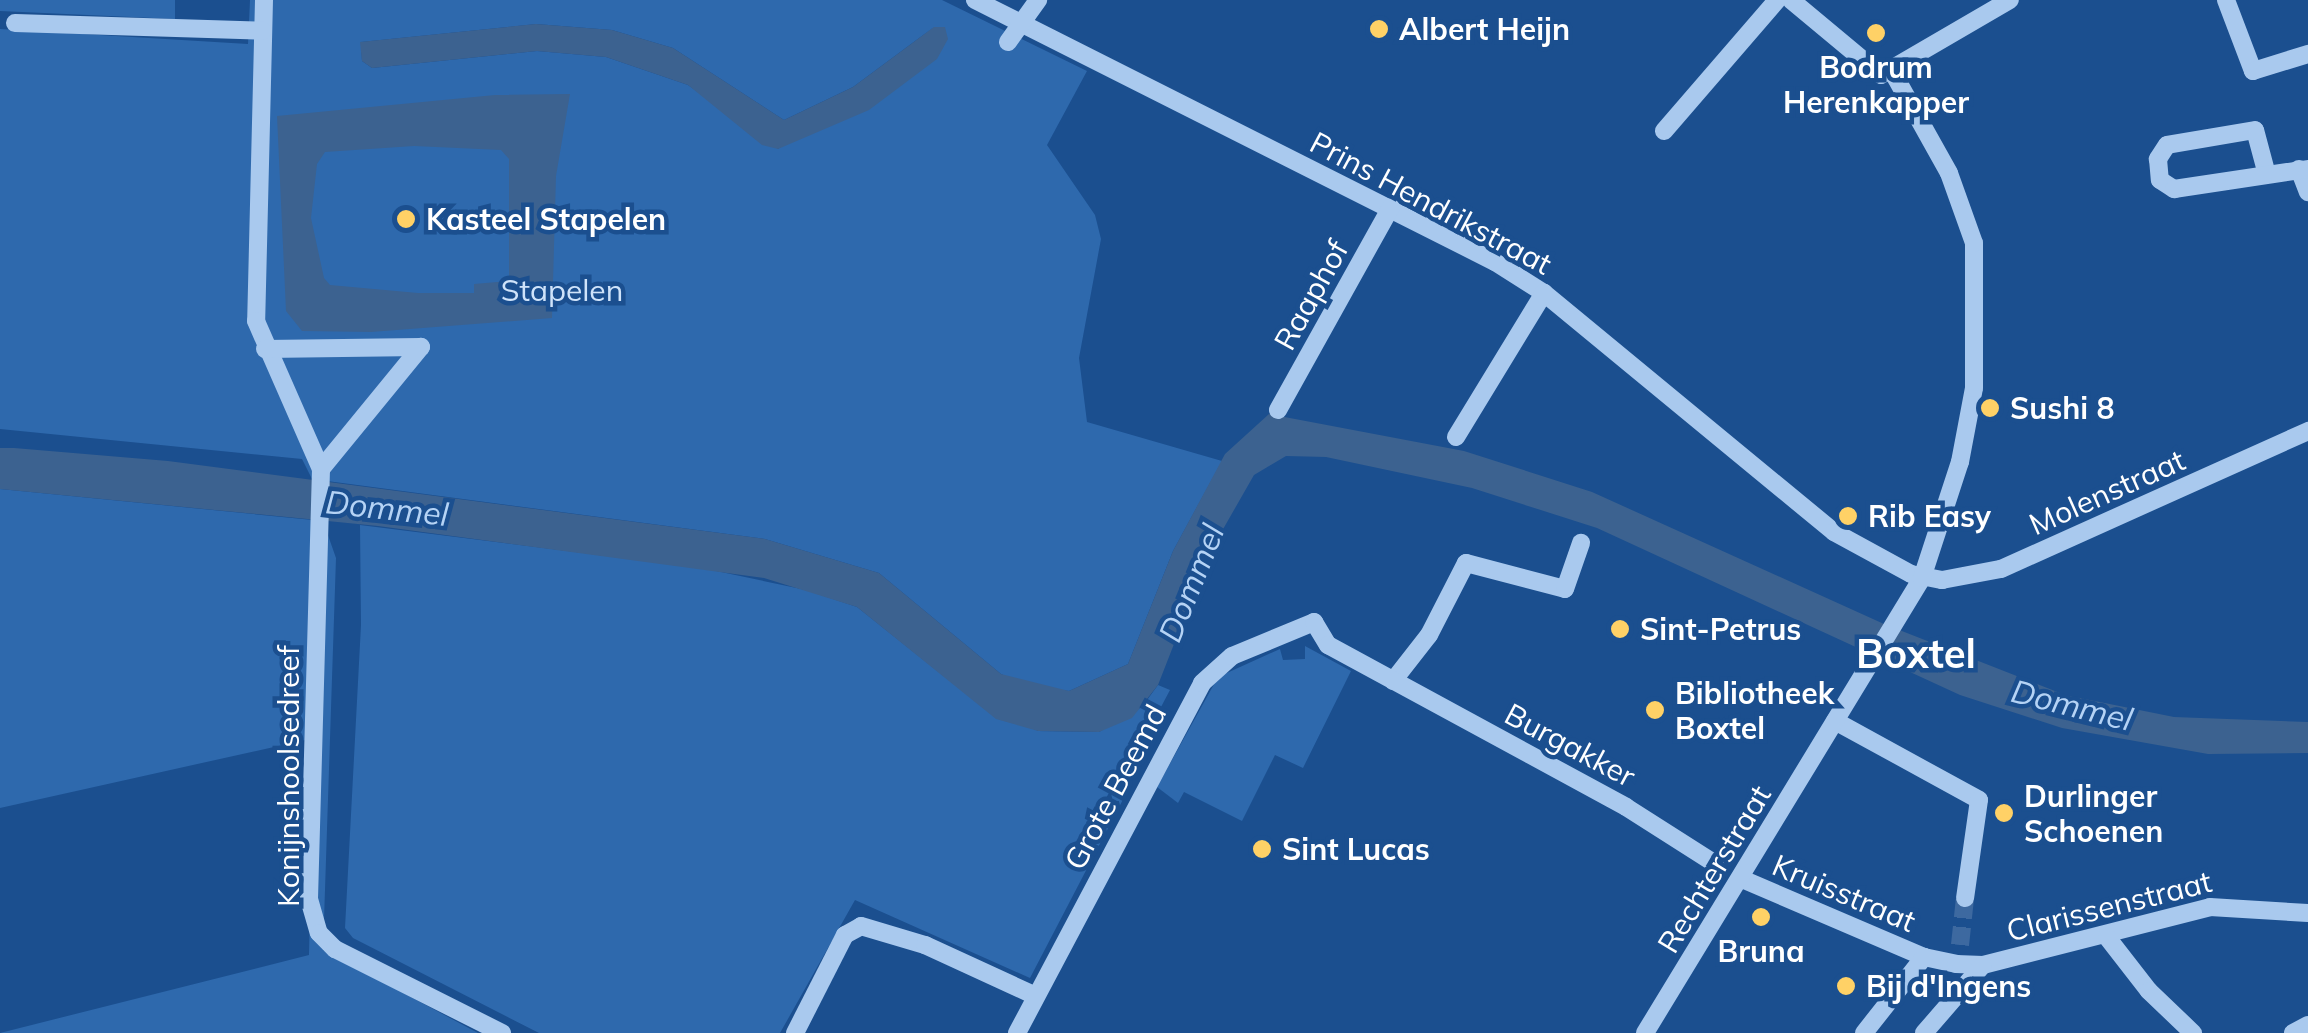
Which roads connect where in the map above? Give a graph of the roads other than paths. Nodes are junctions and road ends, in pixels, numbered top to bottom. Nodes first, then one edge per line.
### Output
1 (264, 0) edge
2 (975, 0) edge
3 (1038, 0) edge
4 (1776, 0) edge
5 (1791, 0) edge
6 (2010, 0) edge
7 (2226, 0) edge
8 (1020, 22) junction
9 (15, 24) dead end
10 (264, 30) junction
11 (1008, 42) dead end
12 (2308, 54) edge
13 (1893, 72) junction
14 (1664, 132) dead end
15 (2303, 169) edge
16 (2266, 171) junction
17 (2308, 192) edge
18 (1392, 207) junction
19 (1544, 294) junction
20 (264, 350) junction
21 (1278, 410) dead end
22 (2308, 430) edge
23 (1456, 437) dead end
24 (320, 470) junction
25 (1581, 543) dead end
26 (1922, 578) junction
27 (1314, 622) joint
28 (1393, 681) junction
29 (1834, 721) junction
30 (1717, 865) dead end
31 (1742, 879) junction
32 (1966, 898) tunnel mouth
33 (2308, 914) edge
34 (2107, 937) junction
35 (1958, 954) joint
36 (1924, 957) junction
37 (1983, 965) junction
38 (1036, 996) junction
39 (2308, 1025) edge
40 (502, 1033) edge
41 (795, 1033) edge
42 (1017, 1033) edge
43 (1645, 1033) edge
44 (1864, 1033) edge
45 (1924, 1033) edge
46 (2194, 1033) edge
47 (2294, 1033) edge

1 - 10 street
2 - 8 street, Prins Hendrikstraat
3 - 8 street
4 - 14 street
5 - 13 street
6 - 13 street
7 - 12 street
8 - 11 street
8 - 18 street, Prins Hendrikstraat
9 - 10 street
10 - 20 street
13 - 26 street, Rechterstraat
15 - 16 street
15 - 17 street
16 - 16 street
18 - 19 street, Prins Hendrikstraat
18 - 21 street, Raaphof
19 - 23 street
19 - 26 street, Prins Hendrikstraat
20 - 24 street
20 - 24 street
22 - 26 street, Molenstraat
24 - 40 street, Konijnshoolsedreef
25 - 28 street
26 - 29 street, Rechterstraat
27 - 28 street, Burgakker
27 - 38 street, Grote Beemd
28 - 30 street, Burgakker
29 - 31 street, Rechterstraat
29 - 32 street
31 - 36 street, Kruisstraat
31 - 43 street, Rechterstraat
33 - 34 street, Clarissenstraat
34 - 37 street, Clarissenstraat
34 - 46 street
35 - 36 street, Kruisstraat
35 - 37 street, Clarissenstraat
36 - 44 street
37 - 45 street
38 - 41 street
38 - 42 street, Grote Beemd
39 - 47 street

